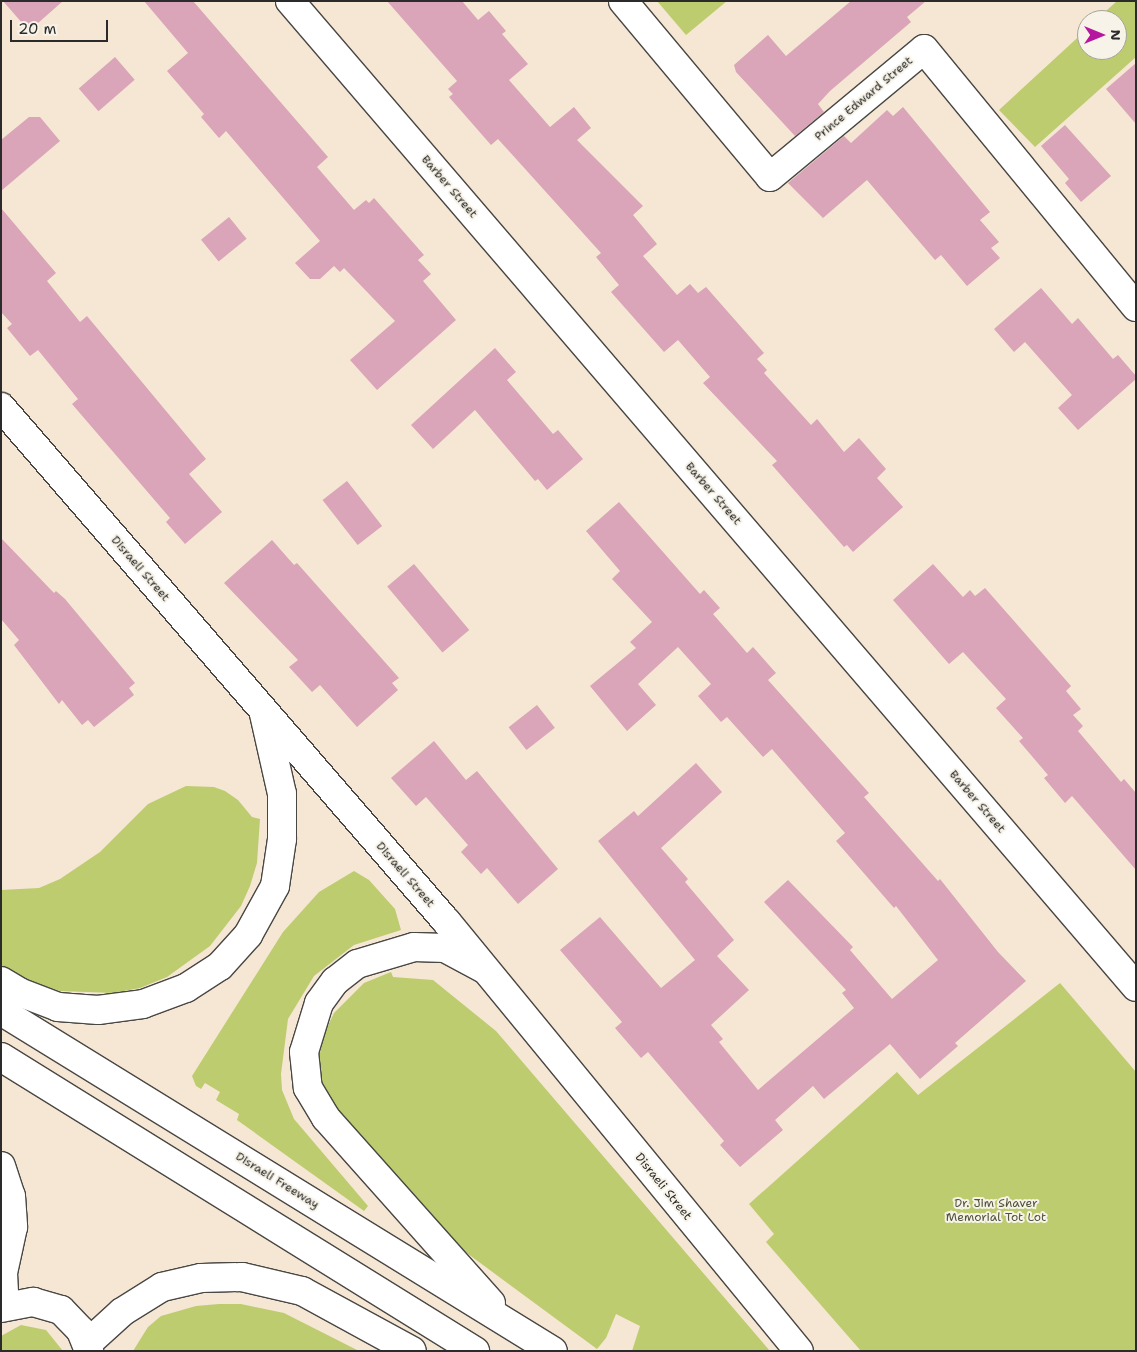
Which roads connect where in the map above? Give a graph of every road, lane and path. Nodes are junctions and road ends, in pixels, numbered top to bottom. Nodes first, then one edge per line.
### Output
1 (290, 1) edge
2 (623, 1) edge
3 (1136, 307) edge
4 (1, 407) edge
5 (264, 714) junction
6 (484, 969) junction
7 (1, 981) edge
8 (1136, 987) edge
9 (1, 1011) edge
10 (1, 1057) edge
11 (1, 1166) edge
12 (3, 1307) edge
13 (510, 1325) junction
14 (88, 1347) edge
15 (412, 1351) edge
16 (476, 1351) edge
17 (553, 1351) edge
18 (799, 1351) edge

1 - 8 street, Barber Street
2 - 3 street, Prince Edward Street
4 - 5 street, Disraeli Street
5 - 6 street, Disraeli Street
5 - 7 street
6 - 13 street
6 - 18 street, Disraeli Street
9 - 13 street, Disraeli Freeway
10 - 16 street
11 - 12 street
12 - 14 street
13 - 17 street, Disraeli Freeway
14 - 15 street

